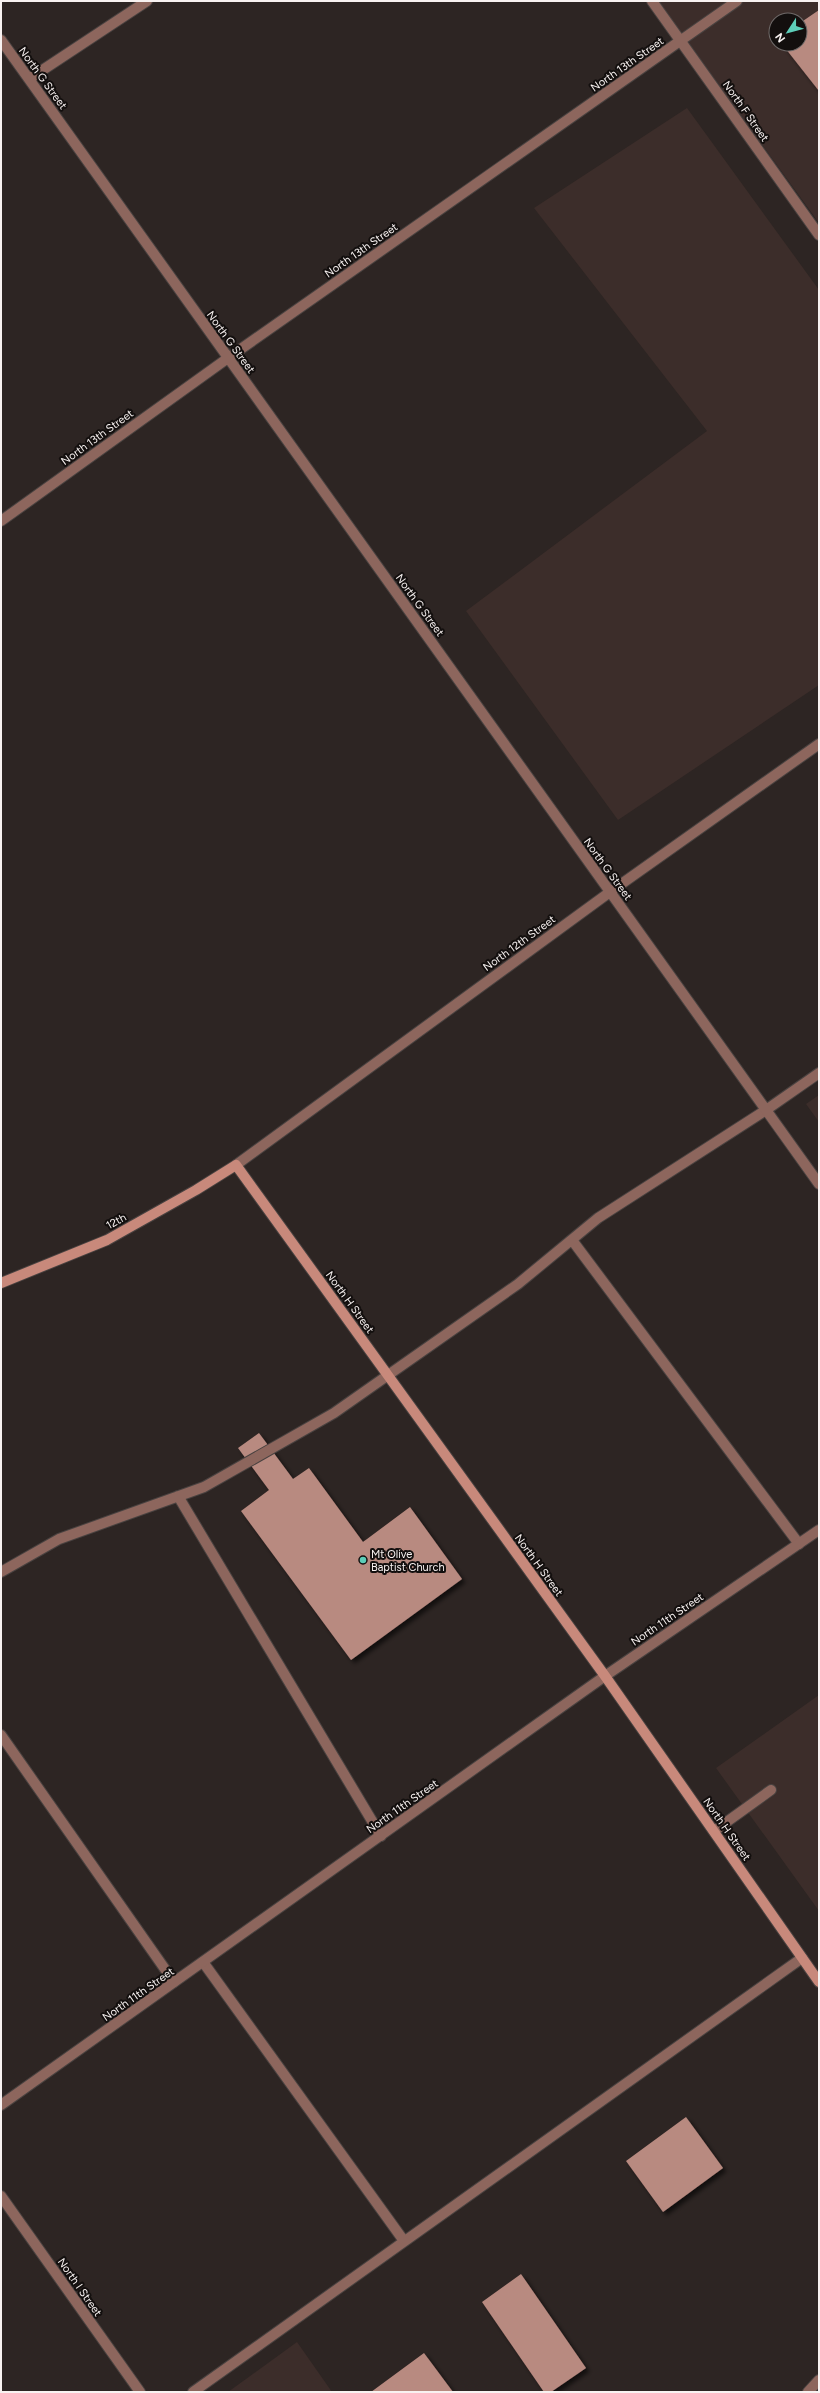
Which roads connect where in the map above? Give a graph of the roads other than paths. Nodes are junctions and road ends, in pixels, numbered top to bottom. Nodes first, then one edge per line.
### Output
1 (147, 1) edge
2 (652, 1) edge
3 (737, 1) edge
4 (1, 40) edge
5 (681, 41) junction
6 (29, 79) junction
7 (819, 236) edge
8 (228, 358) junction
9 (1, 521) edge
10 (819, 744) edge
11 (610, 892) junction
12 (819, 1073) edge
13 (766, 1110) junction
14 (236, 1165) junction
15 (819, 1184) edge
16 (572, 1240) junction
17 (1, 1283) edge
18 (387, 1374) junction
19 (178, 1496) junction
20 (819, 1530) edge
21 (799, 1544) junction
22 (1, 1572) edge
23 (605, 1676) junction
24 (1, 1735) edge
25 (771, 1790) dead end
26 (714, 1831) junction
27 (381, 1836) junction
28 (802, 1958) junction
29 (203, 1962) junction
30 (174, 1982) junction
31 (819, 1982) edge
32 (1, 2106) edge
33 (1, 2196) edge
34 (404, 2241) junction
35 (819, 2380) edge
36 (140, 2392) edge
37 (193, 2392) edge
38 (808, 2392) edge

1 - 6 street
2 - 5 street, North F Street
3 - 5 street, North 13th Street
4 - 6 street, North G Street
5 - 7 street, North F Street
5 - 8 street, North 13th Street
6 - 8 street, North G Street
8 - 9 street, North 13th Street
8 - 11 street, North G Street
10 - 11 street, North 12th Street
11 - 13 street, North G Street
11 - 14 street, North 12th Street
12 - 13 street
13 - 15 street, North G Street
13 - 16 street
14 - 17 street, 12th
14 - 18 street, North H Street
16 - 18 street
16 - 21 street
18 - 19 street
18 - 23 street, North H Street
19 - 22 street
19 - 27 street
20 - 21 street, North 11th Street
21 - 23 street, North 11th Street
23 - 26 street, North H Street
23 - 27 street, North 11th Street
24 - 30 street
25 - 26 street
26 - 28 street, North H Street
27 - 29 street, North 11th Street
28 - 31 street, North H Street
28 - 34 street
29 - 30 street, North 11th Street
29 - 34 street
30 - 32 street, North 11th Street
33 - 36 street, North I Street
34 - 37 street
35 - 38 street

